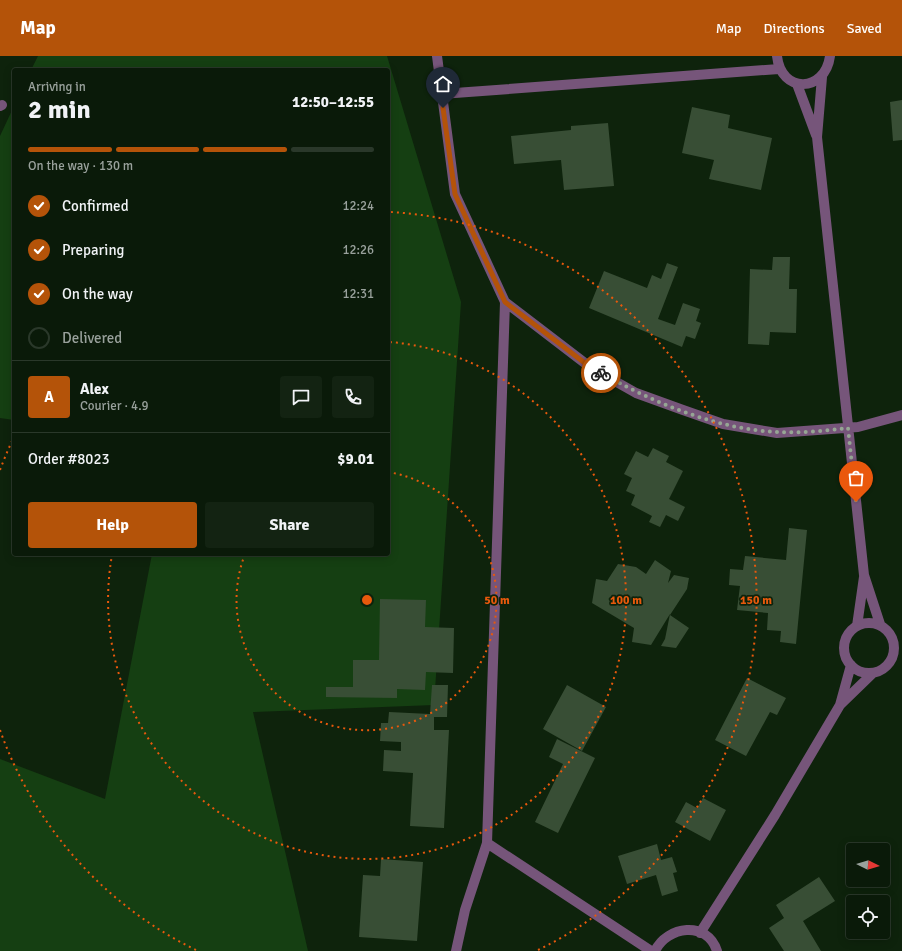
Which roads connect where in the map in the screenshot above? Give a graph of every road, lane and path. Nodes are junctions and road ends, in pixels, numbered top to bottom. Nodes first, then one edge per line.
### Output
1 (436, 56) edge
2 (777, 56) edge
3 (830, 56) edge
4 (779, 69) junction
5 (822, 77) junction
6 (797, 84) junction
7 (441, 94) junction
8 (817, 137) junction
9 (505, 302) junction
10 (902, 415) edge
11 (848, 428) junction
12 (864, 575) junction
13 (880, 624) junction
14 (857, 626) junction
15 (851, 665) junction
16 (873, 673) junction
17 (840, 705) junction
18 (488, 843) junction
19 (700, 933) junction
20 (456, 951) edge
21 (651, 951) edge
22 (655, 951) edge
23 (717, 951) edge

1 - 7 street
2 - 4 street
3 - 5 street
4 - 6 street
4 - 7 street
5 - 6 street
5 - 8 street
6 - 8 street
7 - 9 street
8 - 11 street
9 - 11 street
9 - 18 street
10 - 11 street
11 - 12 street
12 - 13 street
12 - 14 street
13 - 14 street
13 - 16 street
14 - 15 street
15 - 16 street
15 - 17 street
16 - 17 street
17 - 19 street
18 - 20 street
18 - 21 street
19 - 22 street
19 - 23 street

